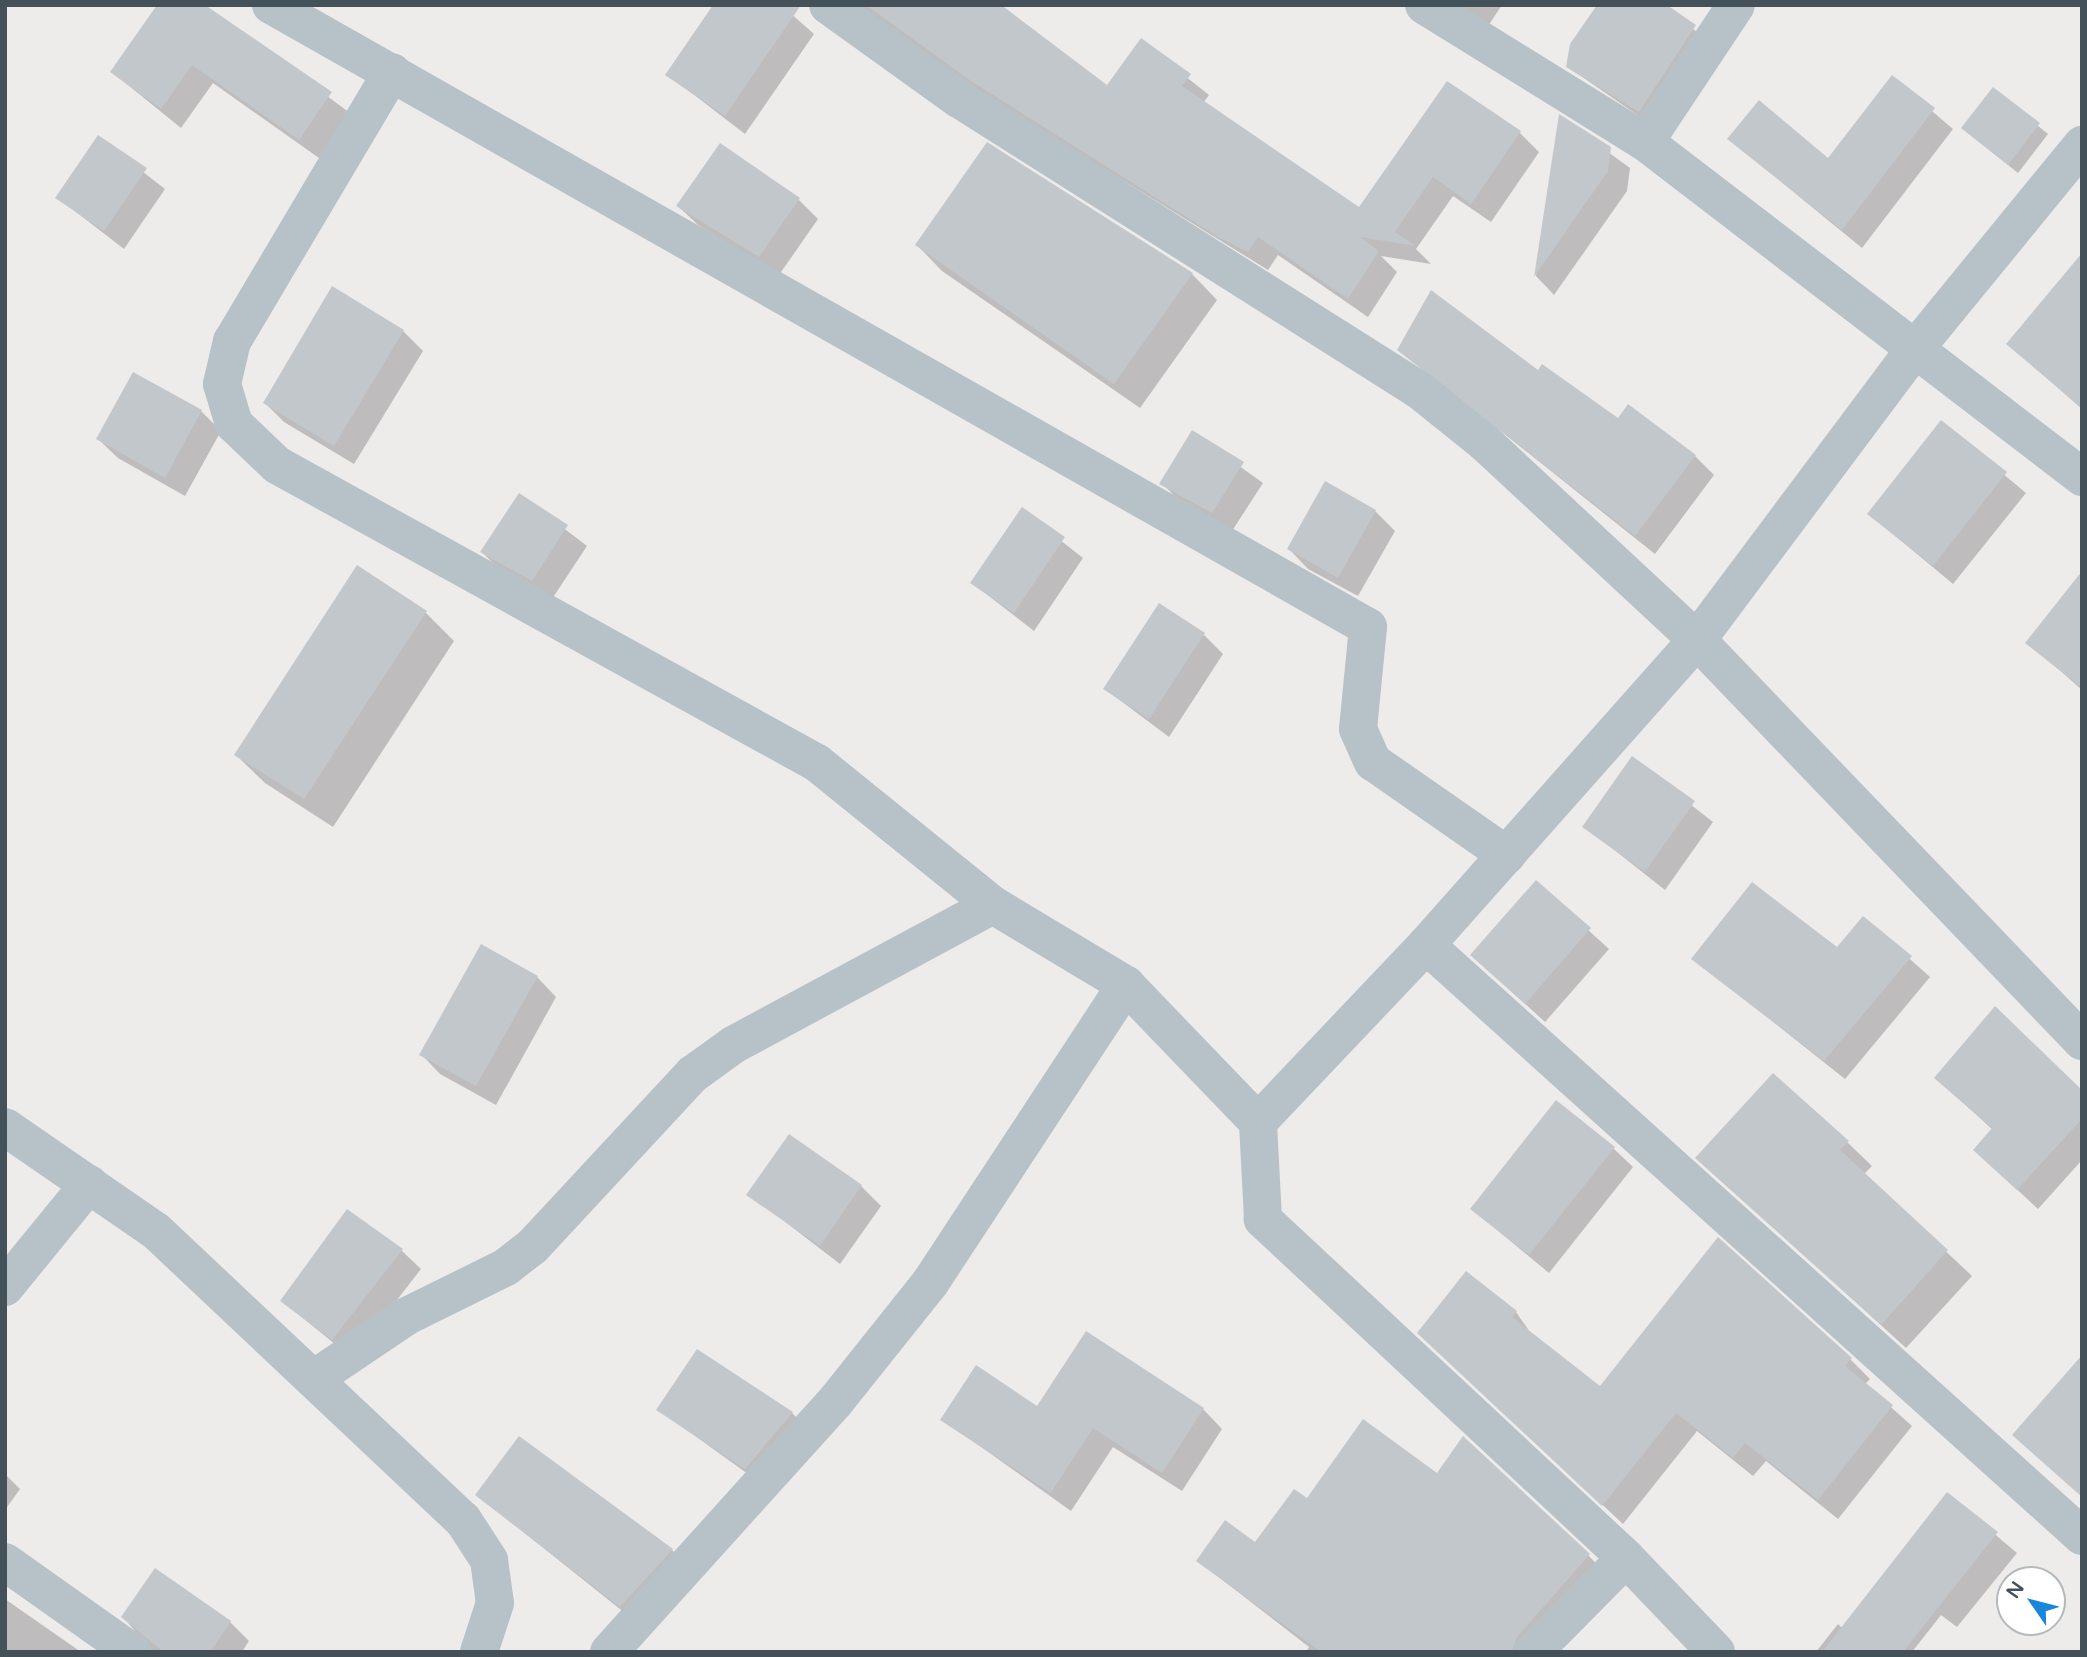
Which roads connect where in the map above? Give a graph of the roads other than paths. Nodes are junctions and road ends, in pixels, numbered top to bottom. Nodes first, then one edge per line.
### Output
1 (271, 5) edge
2 (828, 5) edge
3 (1424, 5) edge
4 (1736, 5) edge
5 (392, 72) junction
6 (1645, 142) junction
7 (2082, 145) edge
8 (1915, 349) junction
9 (2082, 477) edge
10 (1697, 640) junction
11 (1507, 855) junction
12 (993, 905) junction
13 (1426, 945) junction
14 (1126, 985) junction
15 (2082, 1041) edge
16 (1258, 1122) junction
17 (5, 1127) edge
18 (89, 1184) junction
19 (5, 1287) edge
20 (315, 1378) junction
21 (2082, 1536) edge
22 (1626, 1558) junction
23 (5, 1562) edge
24 (132, 1652) edge
25 (479, 1652) edge
26 (609, 1652) edge
27 (1533, 1652) edge
28 (1716, 1652) edge

1 - 5 street
2 - 10 street
3 - 6 street
4 - 6 street
5 - 11 street
5 - 12 street
6 - 8 street
7 - 8 street
8 - 9 street
8 - 10 street
10 - 11 street
10 - 15 street
11 - 13 street
12 - 14 street
12 - 20 street
13 - 16 street
13 - 21 street
14 - 16 street
14 - 26 street
16 - 22 street
17 - 18 street
18 - 19 street
18 - 20 street
20 - 25 street
22 - 27 street
22 - 28 street
23 - 24 street

